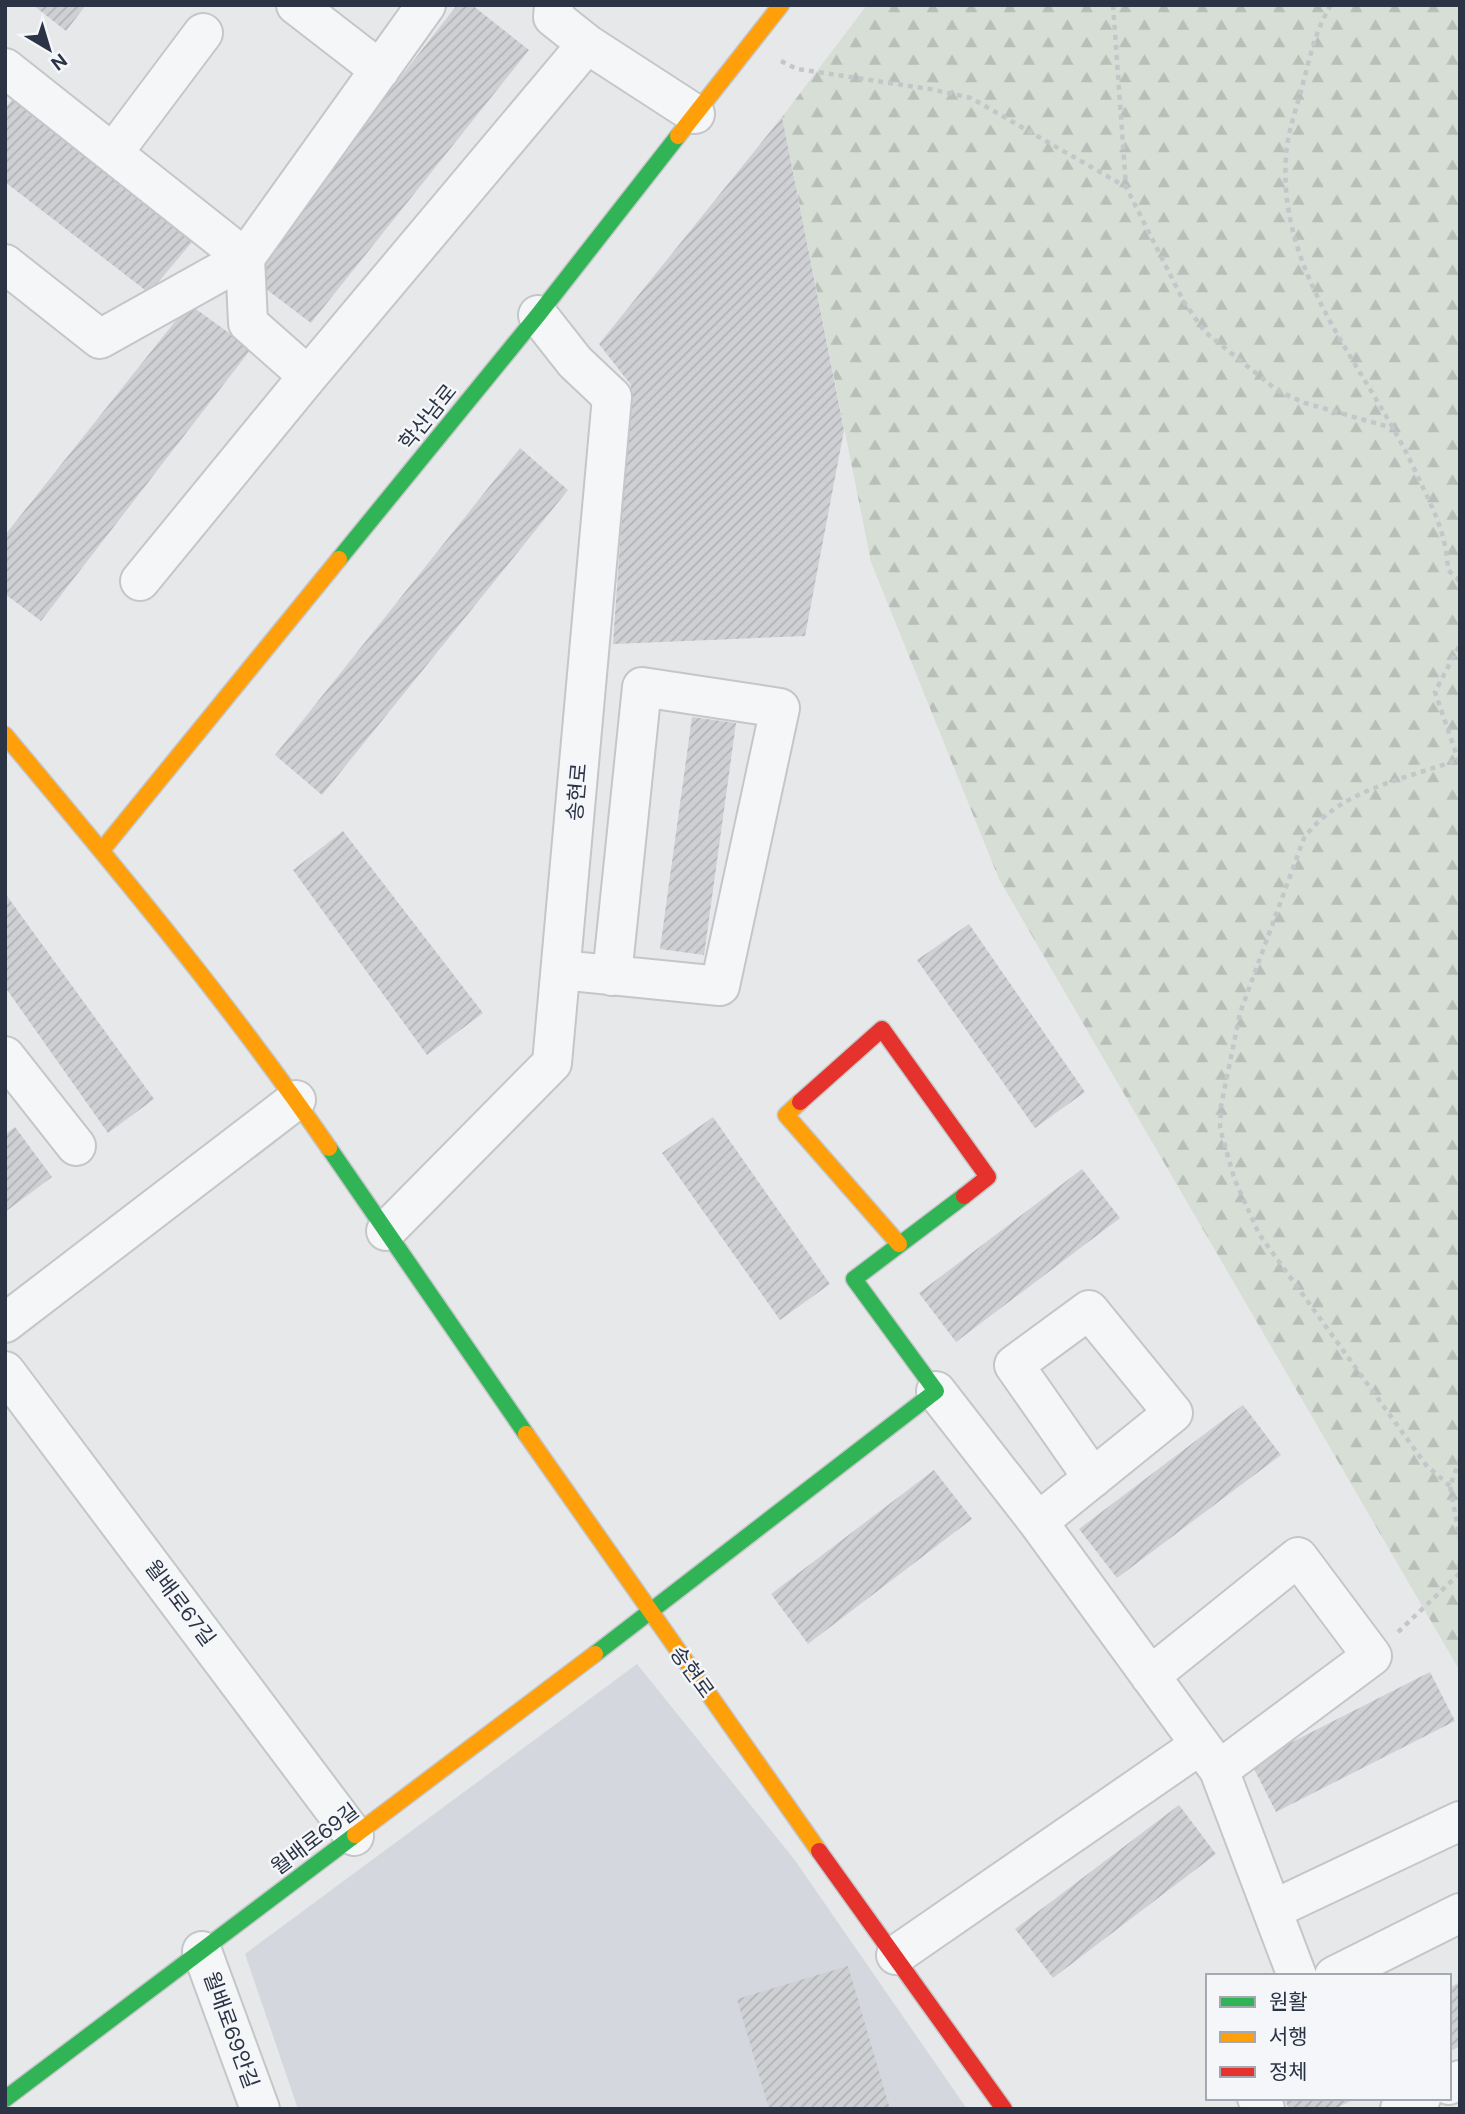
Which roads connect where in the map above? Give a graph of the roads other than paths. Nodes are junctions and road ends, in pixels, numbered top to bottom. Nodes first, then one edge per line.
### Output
1 (296, 5) edge
2 (426, 5) edge
3 (554, 5) edge
4 (781, 5) edge
5 (203, 33) dead end
6 (587, 44) junction
7 (5, 68) edge
8 (380, 69) junction
9 (695, 114) junction
10 (113, 153) junction
11 (245, 258) junction
12 (5, 264) edge
13 (538, 315) junction
14 (308, 376) junction
15 (140, 581) dead end
16 (5, 735) edge
17 (102, 850) junction
18 (561, 970) junction
19 (612, 976) junction
20 (5, 1056) edge
21 (17, 1095) edge
22 (296, 1100) junction
23 (76, 1146) dead end
24 (386, 1231) junction
25 (899, 1244) junction
26 (5, 1323) edge
27 (5, 1371) edge
28 (936, 1391) junction
29 (1093, 1478) dead end
30 (1038, 1522) junction
31 (649, 1613) junction
32 (1150, 1676) junction
33 (1210, 1757) junction
34 (1460, 1821) edge
35 (354, 1836) junction
36 (1272, 1910) junction
37 (1460, 1913) edge
38 (202, 1951) junction
39 (897, 1955) junction
40 (1296, 1974) edge
41 (1338, 1974) edge
42 (5, 2099) edge
43 (1417, 2100) edge
44 (260, 2109) edge
45 (1004, 2109) edge
46 (1399, 2109) edge

1 - 8 street
2 - 8 street
3 - 6 street
4 - 9 main road, 학산남로
5 - 10 street
6 - 9 street
6 - 14 street
7 - 10 street
8 - 11 street
9 - 13 main road, 학산남로
10 - 11 street
11 - 12 street
11 - 14 street
13 - 17 main road, 학산남로
13 - 18 street, 송현로
14 - 15 street
16 - 17 main road, 송현로
17 - 22 main road, 송현로
18 - 19 street
18 - 24 street, 송현로
19 - 19 street
20 - 21 street
21 - 23 street
22 - 24 main road, 송현로
22 - 26 street
24 - 31 main road, 송현로
25 - 25 main road
25 - 28 main road
27 - 35 street, 월배로67길
28 - 30 street
28 - 31 main road, 월배로69길
29 - 30 street
30 - 32 street
31 - 35 main road, 월배로69길
31 - 39 main road, 송현로
32 - 33 street
32 - 33 street
33 - 36 street
33 - 39 street
34 - 36 street
35 - 38 main road, 월배로69길
36 - 40 street
37 - 41 street
38 - 42 main road, 월배로69길
38 - 44 street, 월배로69안길
39 - 45 main road, 송현로
43 - 46 street

